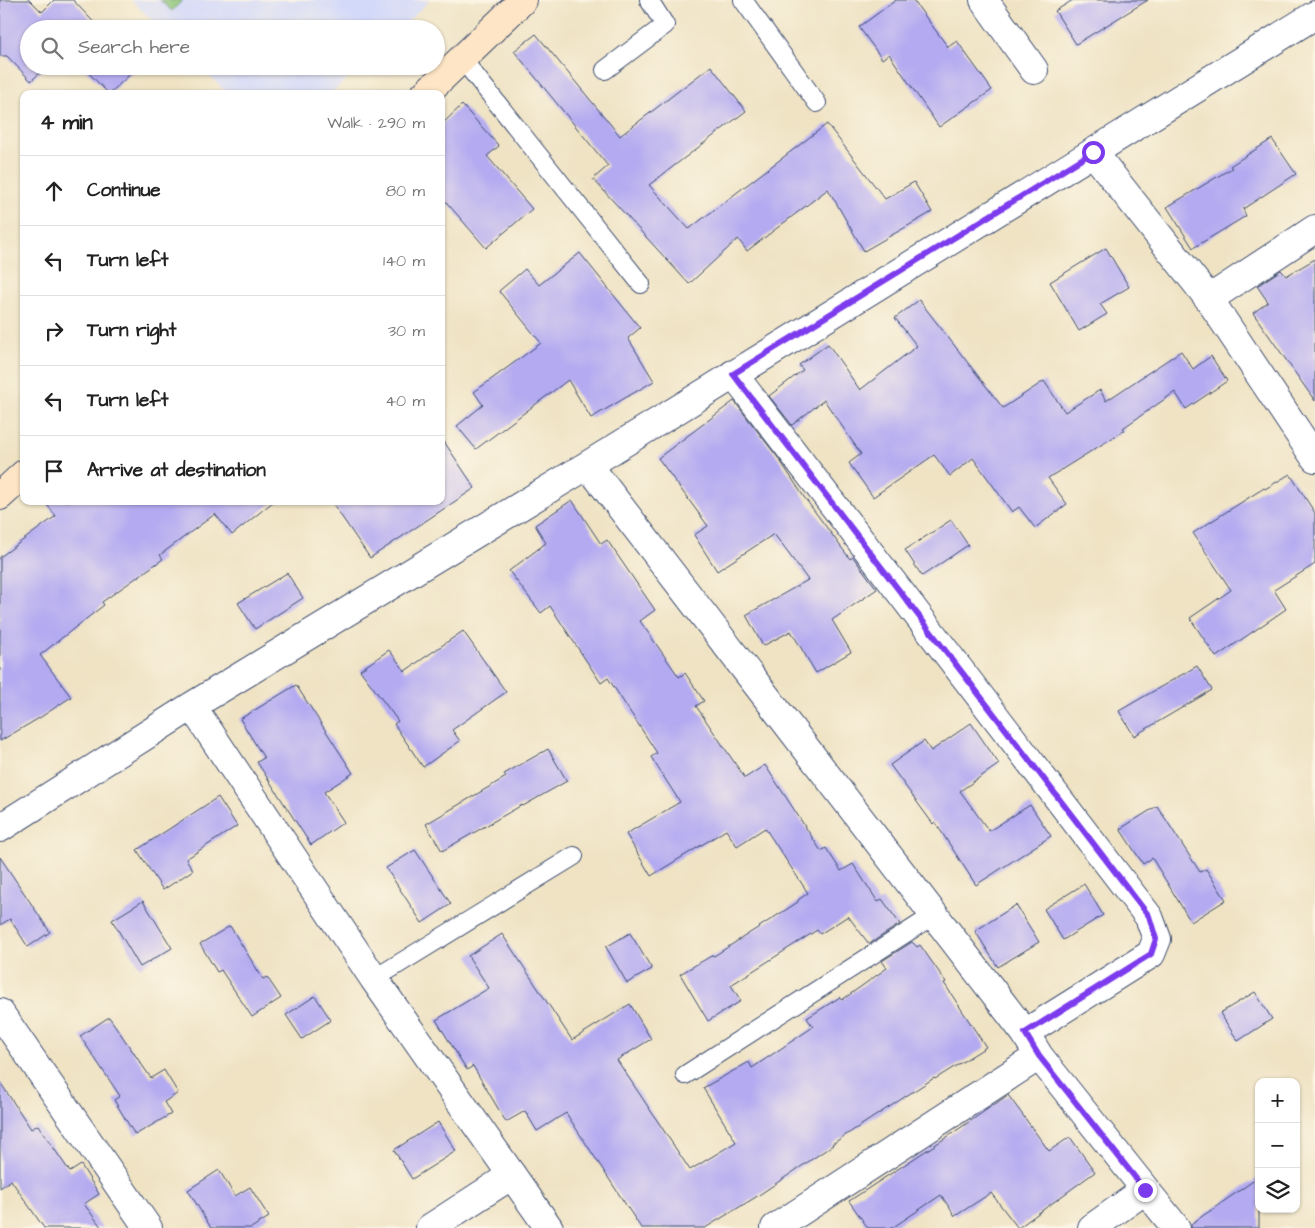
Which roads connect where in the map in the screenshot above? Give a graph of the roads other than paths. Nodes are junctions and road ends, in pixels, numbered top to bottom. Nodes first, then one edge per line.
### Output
1 (523, 0) edge
2 (648, 0) edge
3 (743, 0) edge
4 (984, 0) edge
5 (1315, 15) edge
6 (462, 59) junction
7 (605, 70) dead end
8 (1034, 70) dead end
9 (445, 75) edge
10 (445, 75) edge
11 (428, 90) edge
12 (817, 103) dead end
13 (1093, 152) junction
14 (1315, 229) edge
15 (641, 284) dead end
16 (1209, 299) junction
17 (733, 374) junction
18 (1315, 458) edge
19 (588, 465) junction
20 (20, 478) edge
21 (0, 496) edge
22 (192, 706) junction
23 (0, 828) edge
24 (574, 856) dead end
25 (934, 915) junction
26 (374, 979) junction
27 (0, 1012) edge
28 (1032, 1044) junction
29 (685, 1075) dead end
30 (512, 1175) junction
31 (1145, 1190) junction
32 (148, 1228) edge
33 (430, 1228) edge
34 (549, 1228) edge
35 (775, 1228) edge
36 (1092, 1228) edge
37 (1176, 1228) edge

1 - 6 street
2 - 7 lane
3 - 12 lane
4 - 8 street
5 - 13 street
6 - 10 street
6 - 15 lane
9 - 11 street
13 - 16 street
13 - 17 street
14 - 16 street
16 - 18 street
17 - 19 street
17 - 28 street
19 - 22 street
19 - 25 street
20 - 21 street
22 - 23 street
22 - 26 street
24 - 26 lane
25 - 28 street
25 - 29 lane
26 - 30 street
27 - 32 street
28 - 31 street
28 - 35 street
30 - 33 street
30 - 34 street
31 - 36 street
31 - 37 street

